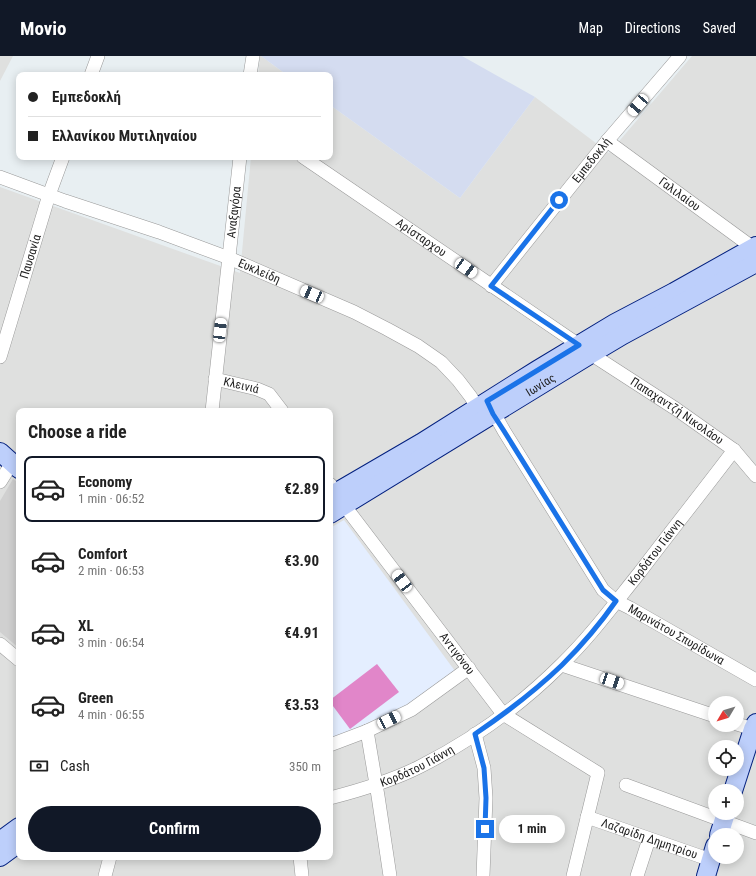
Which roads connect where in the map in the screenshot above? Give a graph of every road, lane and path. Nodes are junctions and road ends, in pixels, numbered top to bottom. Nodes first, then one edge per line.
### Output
1 (98, 56) edge
2 (253, 56) edge
3 (680, 56) edge
4 (92, 72) edge
5 (250, 72) edge
6 (607, 141) junction
7 (62, 160) edge
8 (240, 160) edge
9 (307, 160) edge
10 (0, 177) edge
11 (49, 195) junction
12 (755, 252) edge
13 (229, 258) junction
14 (491, 286) junction
15 (585, 349) junction
16 (0, 357) edge
17 (215, 379) junction
18 (212, 408) edge
19 (280, 408) edge
20 (485, 410) junction
21 (734, 450) junction
22 (10, 461) edge
23 (756, 476) edge
24 (0, 482) edge
25 (334, 498) edge
26 (616, 601) junction
27 (0, 644) edge
28 (16, 657) edge
29 (562, 665) junction
30 (468, 668) junction
31 (756, 680) edge
32 (503, 714) junction
33 (708, 714) edge
34 (749, 725) edge
35 (367, 731) junction
36 (475, 734) junction
37 (333, 745) edge
38 (735, 784) edge
39 (376, 785) junction
40 (626, 785) dead end
41 (333, 797) edge
42 (587, 817) junction
43 (723, 823) edge
44 (16, 829) edge
45 (756, 832) edge
46 (649, 839) junction
47 (0, 841) edge
48 (16, 845) edge
49 (0, 857) edge
50 (109, 860) edge
51 (300, 860) edge
52 (708, 860) edge
53 (105, 876) edge
54 (302, 876) edge
55 (390, 876) edge
56 (483, 876) edge
57 (573, 876) edge
58 (637, 876) edge

1 - 4 street
2 - 5 street
3 - 6 street, Εμπεδοκλή
6 - 12 street, Γαλιλαίου
6 - 14 street, Εμπεδοκλή
7 - 11 street, Παυσανία
8 - 13 street, Αναξαγόρα
9 - 14 street, Αρίσταρχου
10 - 11 street, Ευκλείδη
11 - 13 street, Ευκλείδη
11 - 16 street, Παυσανία
12 - 15 main road, Ιωνίας
13 - 17 street, Αναξαγόρα
13 - 20 street, Ευκλείδη
14 - 15 street, Αρίσταρχου
15 - 20 main road, Ιωνίας
15 - 21 street, Παπαχαντζή Νικολάου
17 - 18 street, Αναξαγόρα
17 - 19 street, Κλεινιά
20 - 25 main road, Ιωνίας
20 - 26 street, Μαρινάτου Σπυρίδωνα
21 - 23 street, Παπαχαντζή Νικολάου
21 - 26 street, Κορδάτου Γιάννη
22 - 24 street
25 - 30 street, Αντιγόνου
26 - 29 street, Κορδάτου Γιάννη
26 - 31 street, Μαρινάτου Σπυρίδωνα
27 - 28 street
29 - 32 street, Κορδάτου Γιάννη
29 - 33 street
30 - 32 street, Αντιγόνου
30 - 35 street
32 - 36 street, Κορδάτου Γιάννη
32 - 42 street, Αντιγόνου
34 - 38 main road
35 - 37 street
35 - 39 street
36 - 39 street, Κορδάτου Γιάννη
36 - 56 street
39 - 41 street, Κορδάτου Γιάννη
39 - 55 street
40 - 43 street
42 - 46 street, Λαζαρίδη Δημητρίου
42 - 57 street
43 - 45 street
44 - 47 main road
46 - 52 street, Λαζαρίδη Δημητρίου
46 - 58 street
48 - 49 main road
50 - 53 street
51 - 54 street

